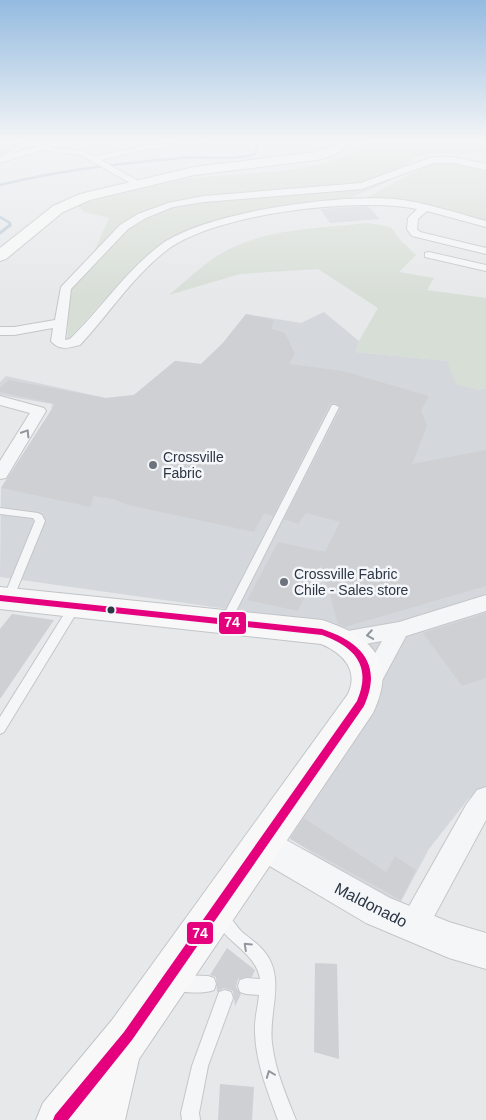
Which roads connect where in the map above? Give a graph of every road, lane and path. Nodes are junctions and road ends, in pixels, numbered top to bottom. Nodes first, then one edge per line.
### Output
1 (99, 194) edge
2 (264, 194) edge
3 (424, 208) junction
4 (486, 224) edge
5 (4, 249) edge
6 (486, 251) edge
7 (429, 255) dead end
8 (486, 268) edge
9 (60, 323) junction
10 (0, 331) edge
11 (0, 400) edge
12 (335, 407) dead end
13 (0, 474) edge
14 (1, 513) edge
15 (4, 598) edge
16 (486, 603) edge
17 (55, 604) junction
18 (225, 622) junction
19 (399, 630) junction
20 (358, 661) junction
21 (0, 728) edge
22 (486, 799) edge
23 (263, 843) junction
24 (218, 908) junction
25 (413, 926) junction
26 (486, 951) edge
27 (208, 984) dead end
28 (164, 985) junction
29 (246, 986) dead end
30 (267, 987) junction
31 (225, 998) dead end
32 (128, 1036) junction
33 (60, 1120) edge
34 (101, 1120) edge
35 (191, 1120) edge
36 (287, 1120) edge

1 - 5 main road
2 - 9 street
3 - 4 street
3 - 6 street
3 - 9 street
7 - 8 street
9 - 10 street
13 -> 11 street
12 - 18 lane
14 - 15 lane
15 - 17 main road
16 - 19 street
17 - 18 main road
17 - 21 lane
18 - 20 main road
19 - 20 street
19 -> 20 street
20 - 23 main road
22 - 25 street
23 - 24 main road
23 - 25 street, Maldonado
24 - 28 main road
30 -> 24 lane
25 - 26 street, Maldonado
27 - 28 lane
28 - 32 main road
29 - 30 lane
36 -> 30 lane
31 - 35 lane
32 - 33 main road
32 - 34 main road

